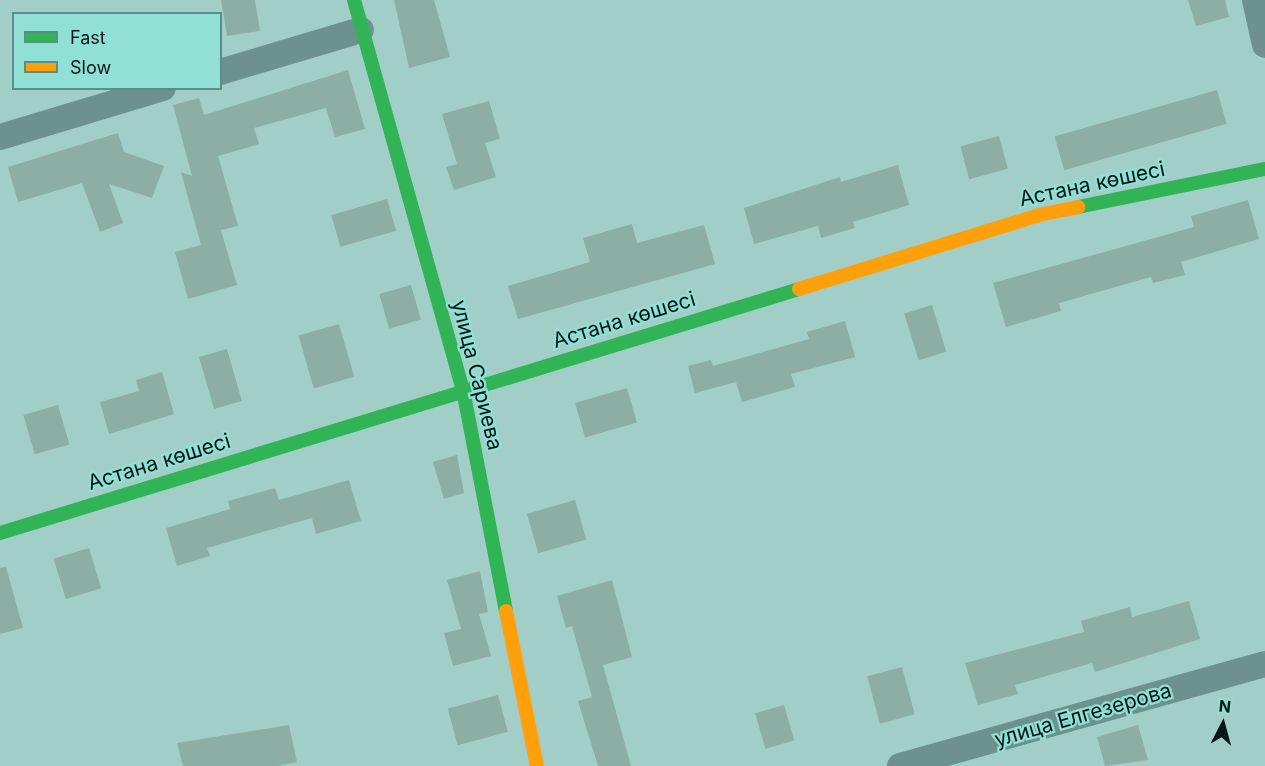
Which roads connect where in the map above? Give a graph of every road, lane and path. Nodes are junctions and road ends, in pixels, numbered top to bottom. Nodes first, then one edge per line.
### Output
1 (354, 0) edge
2 (1255, 0) edge
3 (361, 30) junction
4 (1265, 45) edge
5 (222, 71) edge
6 (157, 90) edge
7 (0, 137) edge
8 (1265, 169) edge
9 (462, 390) junction
10 (0, 533) edge
11 (1265, 664) edge
12 (537, 766) edge
13 (900, 766) edge

1 - 3 street, улица Сариева
2 - 4 street
3 - 5 street
3 - 9 street, улица Сариева
6 - 7 street
8 - 9 street, Астана көшесі
9 - 10 street, Астана көшесі
9 - 12 street, улица Сариева
11 - 13 street, улица Елгезерова

